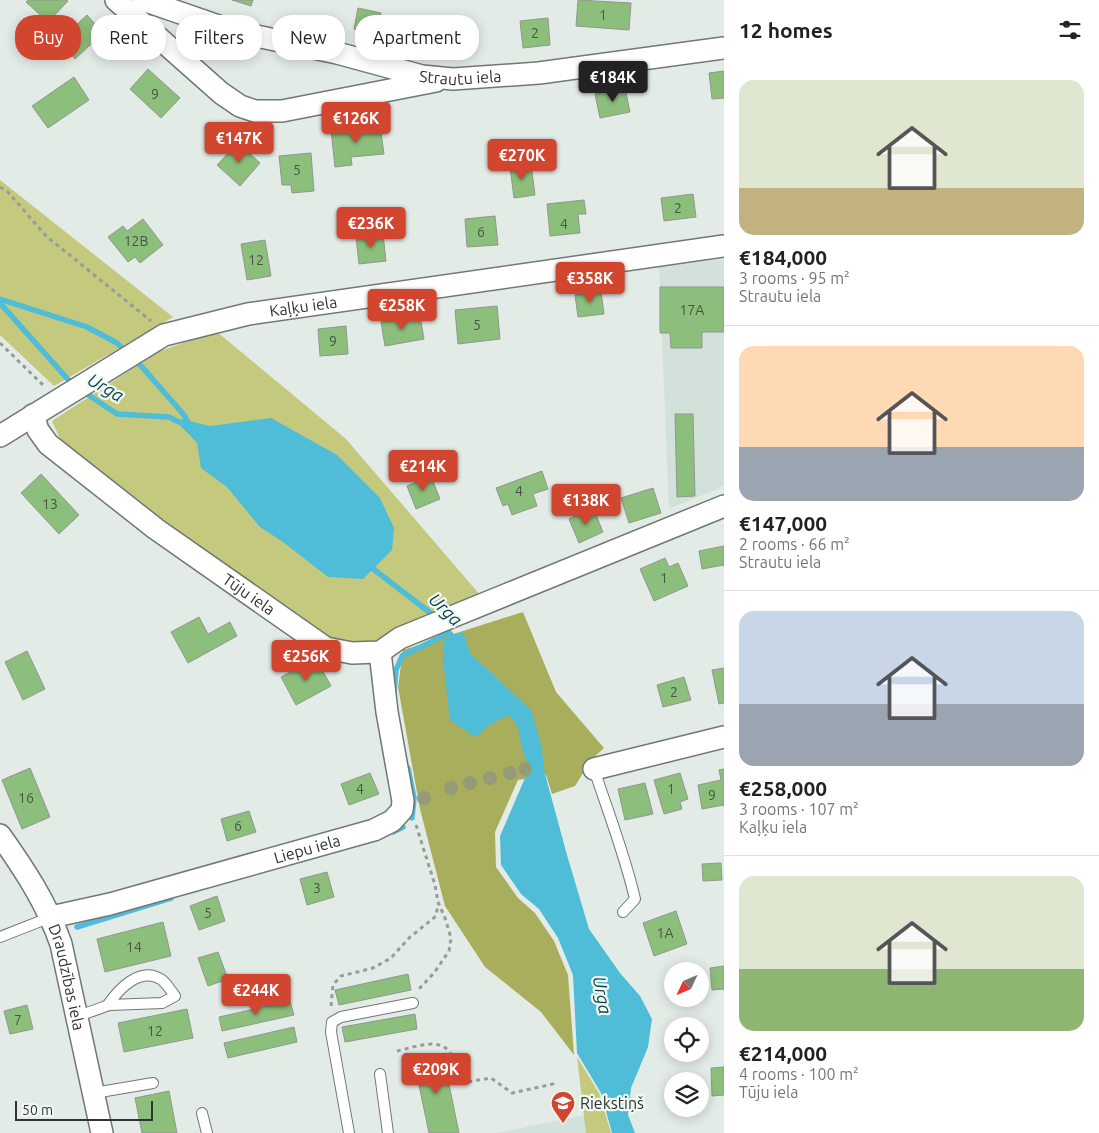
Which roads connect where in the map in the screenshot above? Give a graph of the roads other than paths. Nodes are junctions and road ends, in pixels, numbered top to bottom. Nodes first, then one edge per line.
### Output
1 (116, 0) edge
2 (143, 0) edge
3 (724, 48) edge
4 (448, 79) junction
5 (724, 246) edge
6 (34, 416) junction
7 (0, 436) edge
8 (724, 506) edge
9 (380, 652) junction
10 (724, 737) edge
11 (594, 769) joint
12 (0, 835) edge
13 (623, 912) dead end
14 (51, 917) junction
15 (0, 937) edge
16 (413, 1003) road end
17 (107, 1006) junction
18 (77, 1016) junction
19 (380, 1074) dead end
20 (154, 1082) dead end
21 (94, 1093) junction
22 (202, 1113) dead end
23 (102, 1133) edge
24 (207, 1133) edge
25 (349, 1133) edge
26 (388, 1133) edge

1 - 4 street
2 - 4 street, Strautu iela
3 - 4 street, Strautu iela
5 - 6 street, Kaļķu iela
6 - 7 street, Kaļķu iela
6 - 9 street, Tūju iela
8 - 9 street
9 - 14 street, Liepu iela
10 - 11 street
11 - 13 lane
12 - 14 street, Draudzības iela
14 - 15 lane
14 - 18 street, Draudzības iela
16 - 25 lane
17 - 17 lane
17 - 18 lane
18 - 21 street, Draudzības iela
19 - 26 lane
20 - 21 lane
21 - 23 street, Draudzības iela
22 - 24 lane

